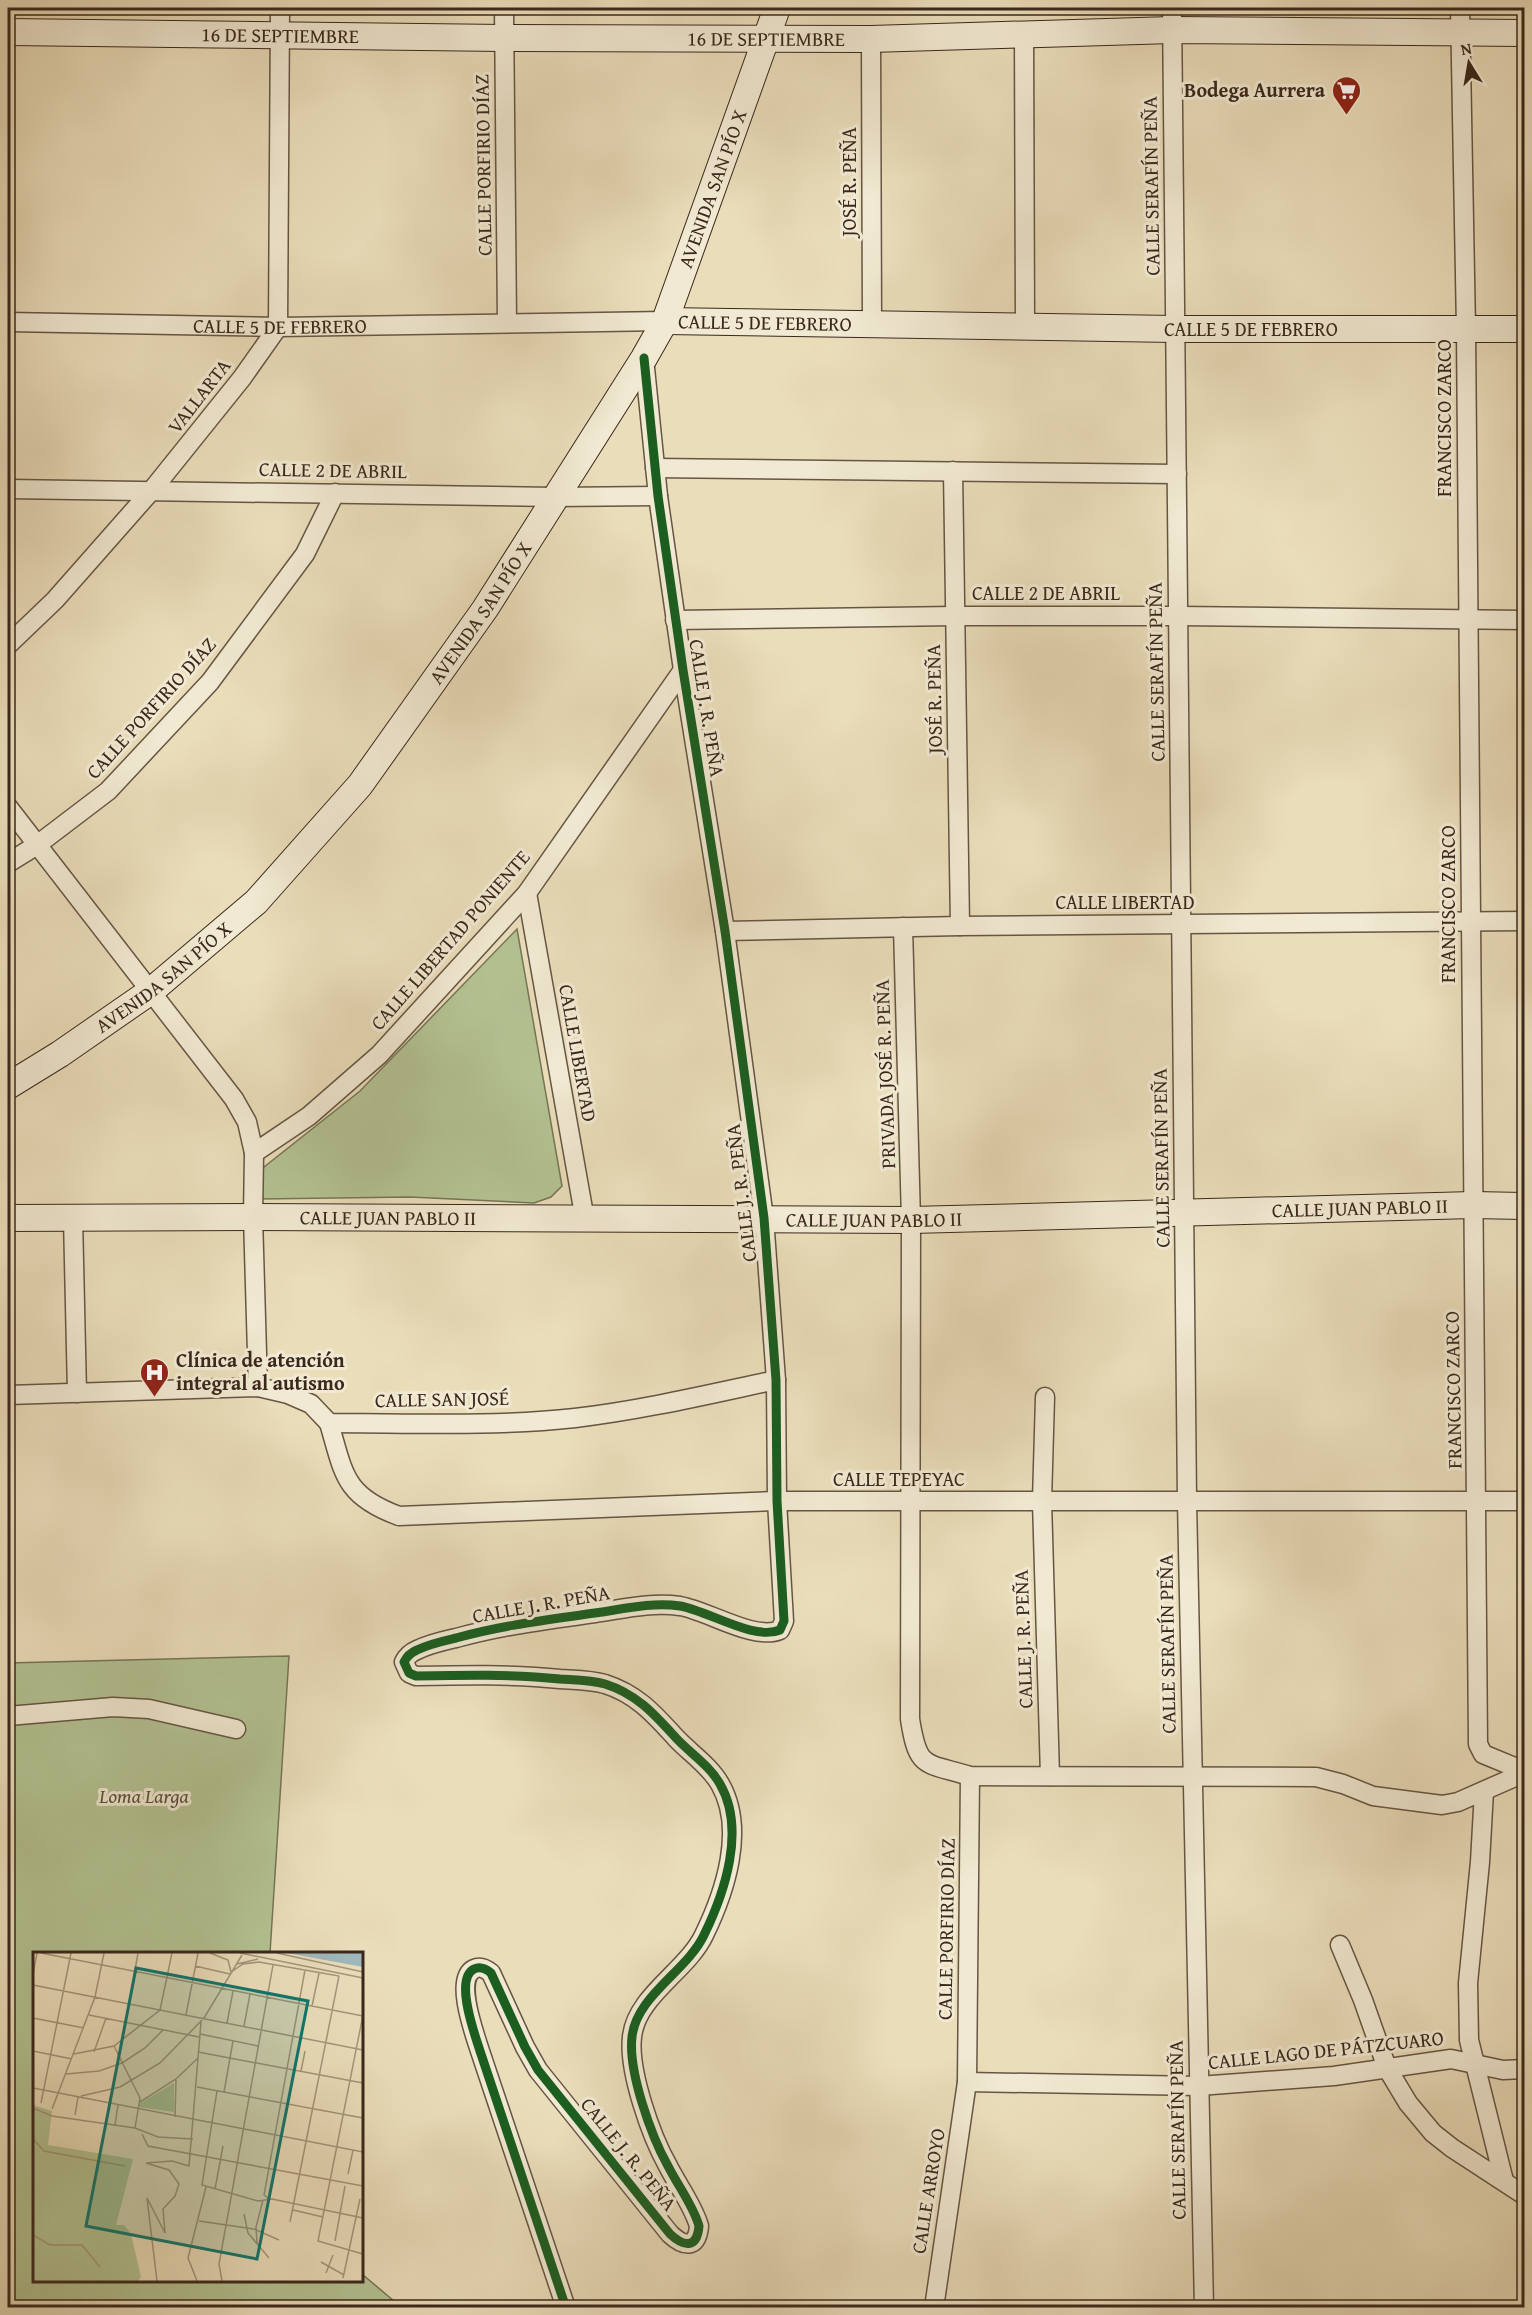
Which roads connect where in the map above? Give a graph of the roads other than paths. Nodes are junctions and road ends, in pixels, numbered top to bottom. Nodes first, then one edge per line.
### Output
1 (280, 8) edge
2 (504, 8) edge
3 (777, 8) edge
4 (1460, 8) edge
5 (1172, 19) edge
6 (8, 32) edge
7 (1024, 33) junction
8 (1460, 33) junction
9 (1524, 33) edge
10 (279, 36) junction
11 (504, 38) junction
12 (766, 38) junction
13 (871, 39) junction
14 (665, 321) junction
15 (8, 322) edge
16 (507, 323) junction
17 (872, 324) junction
18 (278, 327) junction
19 (1025, 327) junction
20 (1175, 329) junction
21 (1466, 329) junction
22 (1524, 329) edge
23 (644, 358) junction
24 (655, 468) junction
25 (953, 471) junction
26 (1177, 474) junction
27 (8, 489) edge
28 (152, 490) junction
29 (335, 493) junction
30 (658, 496) junction
31 (554, 497) junction
32 (955, 616) junction
33 (1178, 616) junction
34 (675, 620) junction
35 (1468, 620) junction
36 (1524, 620) edge
37 (8, 645) edge
38 (683, 670) junction
39 (8, 807) edge
40 (37, 845) junction
41 (8, 863) edge
42 (527, 893) junction
43 (1471, 921) junction
44 (1524, 921) edge
45 (1181, 924) junction
46 (960, 926) junction
47 (903, 927) junction
48 (725, 931) junction
49 (151, 991) junction
50 (8, 1086) edge
51 (254, 1153) junction
52 (1473, 1205) junction
53 (1524, 1206) edge
54 (1184, 1212) junction
55 (253, 1217) junction
56 (8, 1218) edge
57 (73, 1218) junction
58 (764, 1218) junction
59 (585, 1220) junction
60 (911, 1220) junction
61 (776, 1380) junction
62 (258, 1387) junction
63 (77, 1393) junction
64 (8, 1395) edge
65 (1044, 1397) dead end
66 (329, 1423) junction
67 (777, 1501) junction
68 (910, 1501) junction
69 (1042, 1501) junction
70 (1187, 1501) junction
71 (1476, 1501) junction
72 (1524, 1501) edge
73 (8, 1716) edge
74 (236, 1729) dead end
75 (1524, 1772) edge
76 (970, 1776) junction
77 (1050, 1776) junction
78 (1192, 1777) junction
79 (1484, 1791) junction
80 (1340, 1945) dead end
81 (1474, 2062) junction
82 (1387, 2068) junction
83 (1524, 2069) edge
84 (967, 2082) junction
85 (1199, 2086) junction
86 (1504, 2181) junction
87 (1524, 2195) edge
88 (566, 2307) edge
89 (934, 2307) edge
90 (1204, 2307) edge

1 - 10 street
2 - 11 street, CALLE PORFIRIO DÍAZ
3 - 12 street, AVENIDA SAN PÍO X
4 - 8 street, FRANCISCO ZARCO
5 - 7 street, 16 DE SEPTIEMBRE
5 - 8 street, 16 DE SEPTIEMBRE
5 - 20 street, CALLE SERAFÍN PEÑA
6 - 10 street, 16 DE SEPTIEMBRE
7 - 13 street, 16 DE SEPTIEMBRE
7 - 19 street
8 - 9 street, 16 DE SEPTIEMBRE
8 - 21 street, FRANCISCO ZARCO
10 - 11 street, 16 DE SEPTIEMBRE
10 - 18 street
11 - 12 street, 16 DE SEPTIEMBRE
11 - 16 street, CALLE PORFIRIO DÍAZ
12 - 13 street, 16 DE SEPTIEMBRE
12 - 14 street, AVENIDA SAN PÍO X
13 - 17 street, JOSÉ R. PEÑA
14 - 16 street, CALLE 5 DE FEBRERO
14 - 17 street, CALLE 5 DE FEBRERO
14 - 23 street, AVENIDA SAN PÍO X
15 - 18 street, CALLE 5 DE FEBRERO
16 - 18 street, CALLE 5 DE FEBRERO
17 - 19 street, CALLE 5 DE FEBRERO
18 - 28 street, VALLARTA
19 - 20 street, CALLE 5 DE FEBRERO
20 - 21 street, CALLE 5 DE FEBRERO
20 - 26 street, CALLE SERAFÍN PEÑA
21 - 22 street, CALLE 5 DE FEBRERO
21 - 35 street, FRANCISCO ZARCO
23 - 24 street, CALLE J. R. PEÑA
23 - 31 street, AVENIDA SAN PÍO X
24 - 25 street
24 - 30 street, CALLE J. R. PEÑA
25 - 26 street
25 - 32 street, JOSÉ R. PEÑA
26 - 33 street, CALLE SERAFÍN PEÑA
27 - 28 street, CALLE 2 DE ABRIL
28 - 29 street, CALLE 2 DE ABRIL
28 - 37 street, VALLARTA
29 - 31 street, CALLE 2 DE ABRIL
29 - 40 street, CALLE PORFIRIO DÍAZ
30 - 31 street, CALLE 2 DE ABRIL
30 - 34 street, CALLE J. R. PEÑA
31 - 49 street, AVENIDA SAN PÍO X
32 - 33 street, CALLE 2 DE ABRIL
32 - 34 street, CALLE 2 DE ABRIL
32 - 46 street, JOSÉ R. PEÑA
33 - 35 street, CALLE 2 DE ABRIL
33 - 45 street, CALLE SERAFÍN PEÑA
34 - 38 street, CALLE J. R. PEÑA
35 - 36 street, CALLE 2 DE ABRIL
35 - 43 street, FRANCISCO ZARCO
38 - 42 street, CALLE LIBERTAD PONIENTE
38 - 48 street, CALLE J. R. PEÑA
39 - 40 street
40 - 41 street, CALLE PORFIRIO DÍAZ
40 - 49 street
42 - 51 street, CALLE LIBERTAD PONIENTE
42 - 59 street, CALLE LIBERTAD
43 - 44 street, CALLE LIBERTAD
43 - 45 street, CALLE LIBERTAD
43 - 52 street, FRANCISCO ZARCO
45 - 46 street, CALLE LIBERTAD
45 - 54 street, CALLE SERAFÍN PEÑA
46 - 47 street, CALLE LIBERTAD
47 - 48 street, CALLE LIBERTAD
47 - 60 street, PRIVADA JOSÉ R. PEÑA
48 - 58 street, CALLE J. R. PEÑA
49 - 50 street, AVENIDA SAN PÍO X
49 - 51 street
51 - 55 street
52 - 53 street, CALLE JUAN PABLO II
52 - 54 street, CALLE JUAN PABLO II
52 - 71 street, FRANCISCO ZARCO
54 - 60 street, CALLE JUAN PABLO II
54 - 70 street, CALLE SERAFÍN PEÑA
55 - 57 street, CALLE JUAN PABLO II
55 - 59 street, CALLE JUAN PABLO II
55 - 62 street
56 - 57 street, CALLE JUAN PABLO II
57 - 63 street
58 - 59 street, CALLE JUAN PABLO II
58 - 60 street, CALLE JUAN PABLO II
58 - 61 street, CALLE J. R. PEÑA
60 - 68 street, PRIVADA JOSÉ R. PEÑA
61 - 66 street, CALLE SAN JOSÉ
61 - 67 street, CALLE J. R. PEÑA
62 - 63 street
62 - 66 street
63 - 64 street
65 - 69 street, CALLE J. R. PEÑA
66 - 67 street, CALLE TEPEYAC
67 - 68 street, CALLE TEPEYAC
67 - 88 street, CALLE J. R. PEÑA
68 - 69 street, CALLE TEPEYAC
68 - 76 street, PRIVADA JOSÉ R. PEÑA
69 - 70 street, CALLE TEPEYAC
69 - 77 street, CALLE J. R. PEÑA
70 - 71 street, CALLE TEPEYAC
70 - 78 street, CALLE SERAFÍN PEÑA
71 - 72 street, CALLE TEPEYAC
71 - 75 street, FRANCISCO ZARCO
73 - 74 street
75 - 79 street
76 - 77 street
76 - 84 street, CALLE PORFIRIO DÍAZ
77 - 78 street
78 - 79 street
78 - 85 street, CALLE SERAFÍN PEÑA
79 - 81 street
80 - 82 street
81 - 82 street, CALLE LAGO DE PÁTZCUARO
81 - 83 street, CALLE LAGO DE PÁTZCUARO
81 - 86 street
82 - 85 street, CALLE LAGO DE PÁTZCUARO
82 - 86 street
84 - 85 street, CALLE LAGO DE PÁTZCUARO
84 - 89 street, CALLE ARROYO
85 - 90 street, CALLE SERAFÍN PEÑA
86 - 87 street

